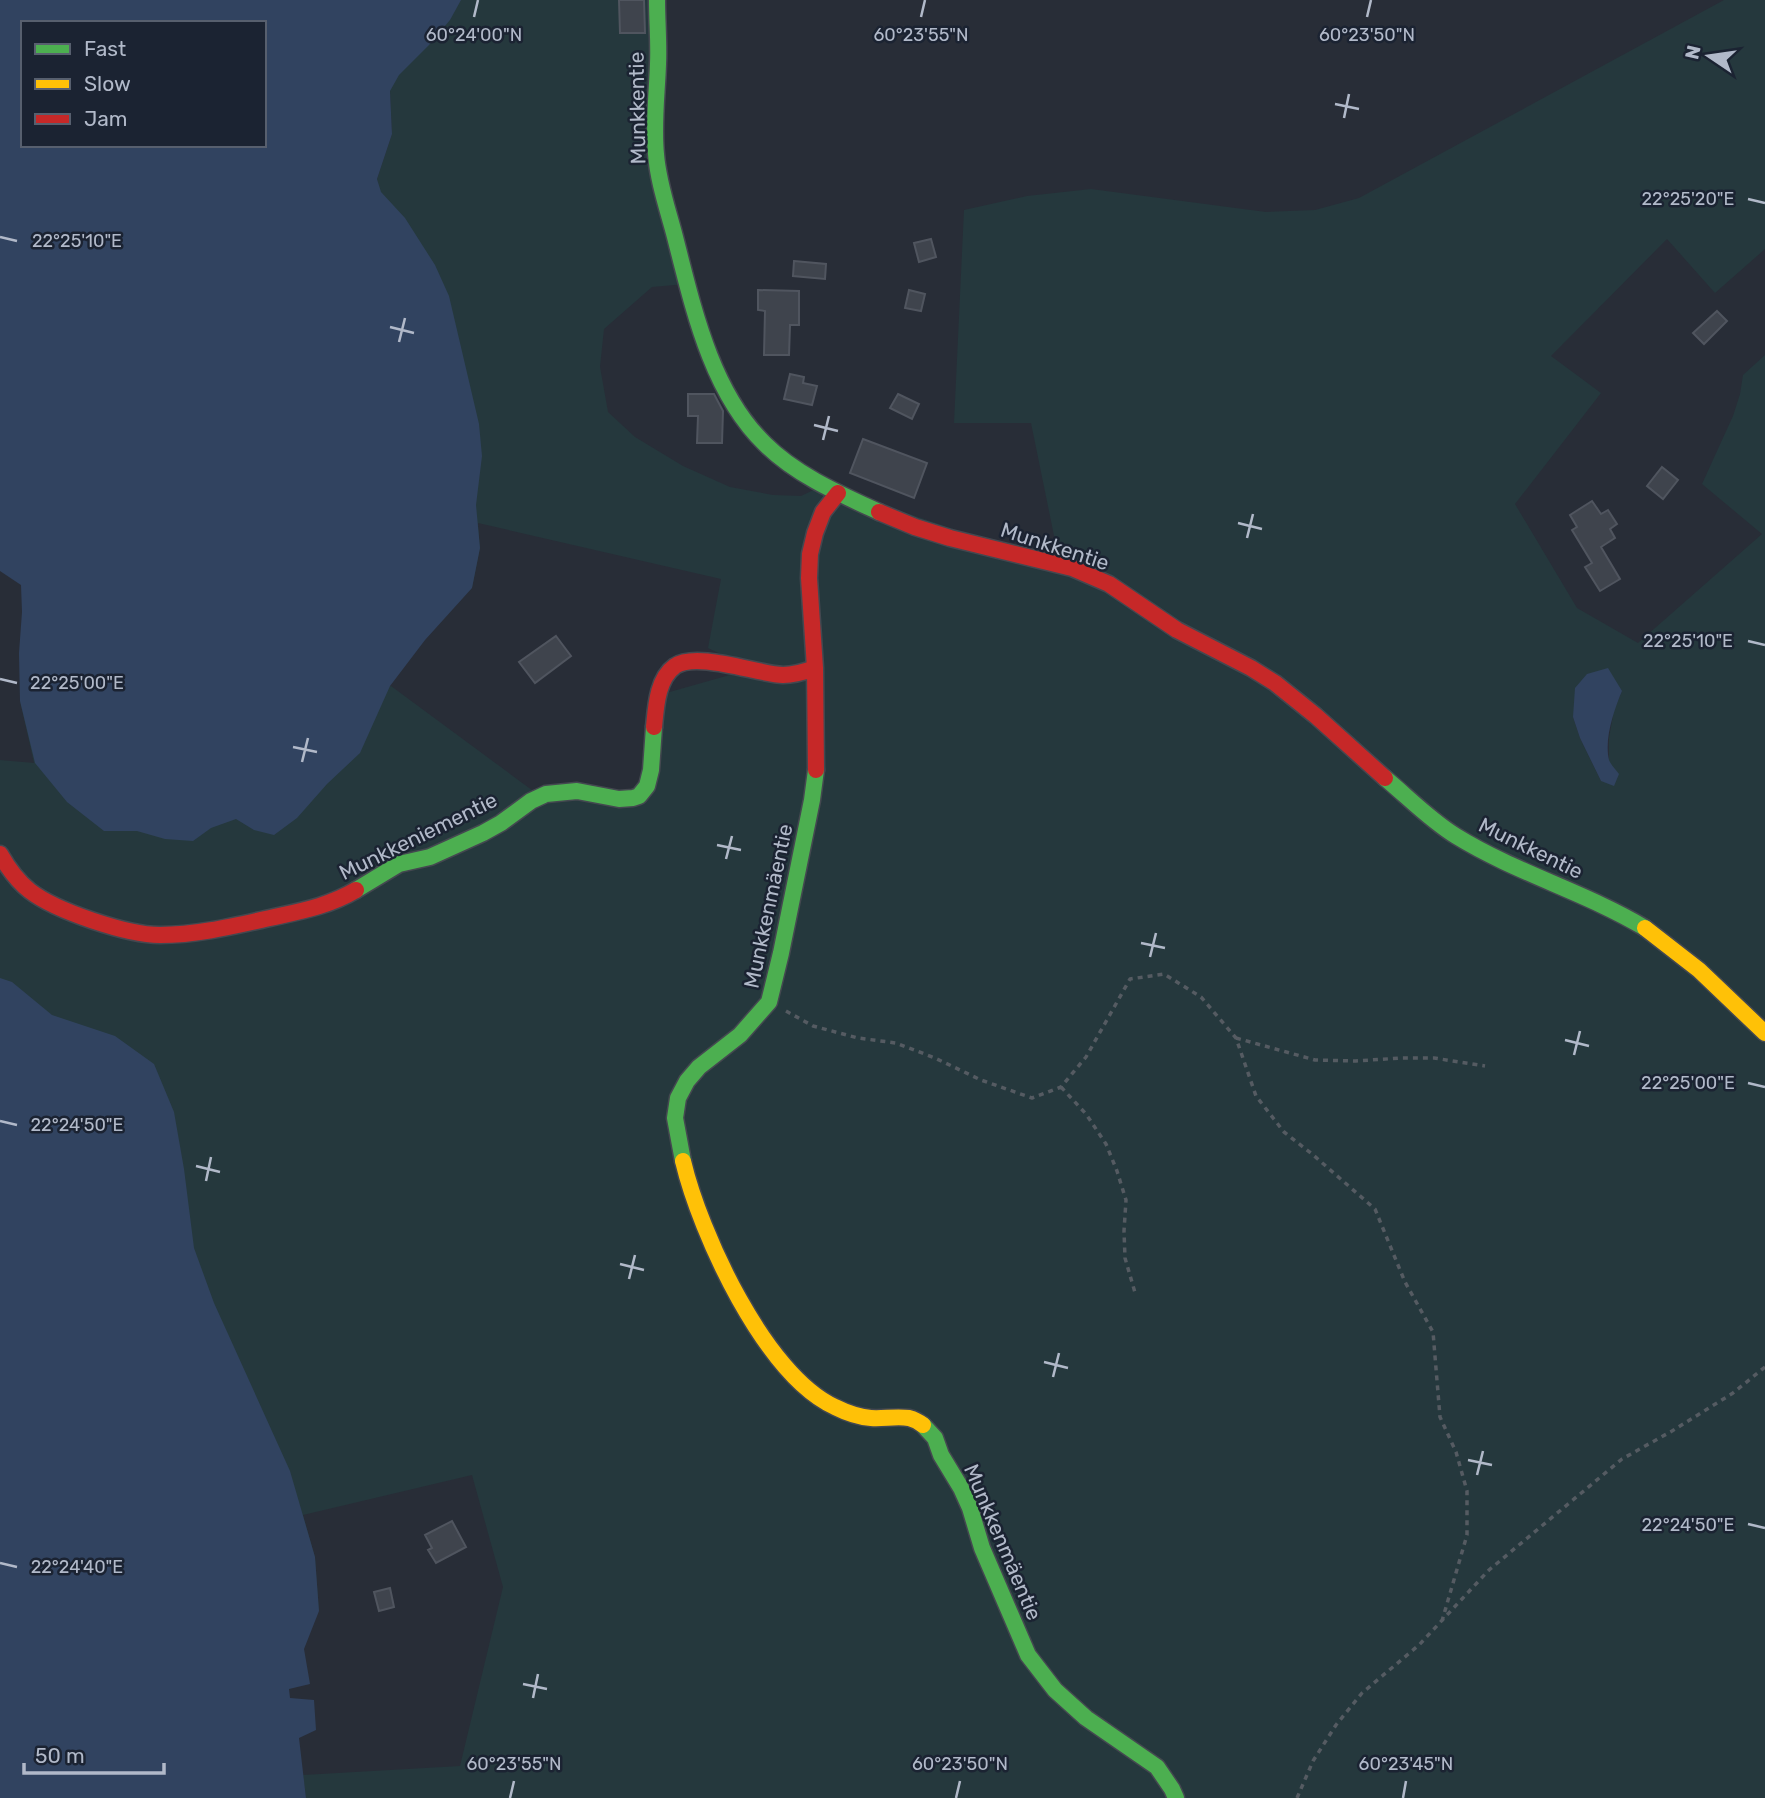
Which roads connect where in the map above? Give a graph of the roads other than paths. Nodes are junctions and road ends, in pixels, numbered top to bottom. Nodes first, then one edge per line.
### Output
1 (657, 0) edge
2 (838, 493) junction
3 (815, 668) junction
4 (0, 854) edge
5 (1765, 1033) edge
6 (1176, 1798) edge

1 - 2 street, Munkkentie
2 - 3 street, Munkkenmäentie
2 - 5 street, Munkkentie
3 - 4 street, Munkkeniementie
3 - 6 street, Munkkenmäentie

